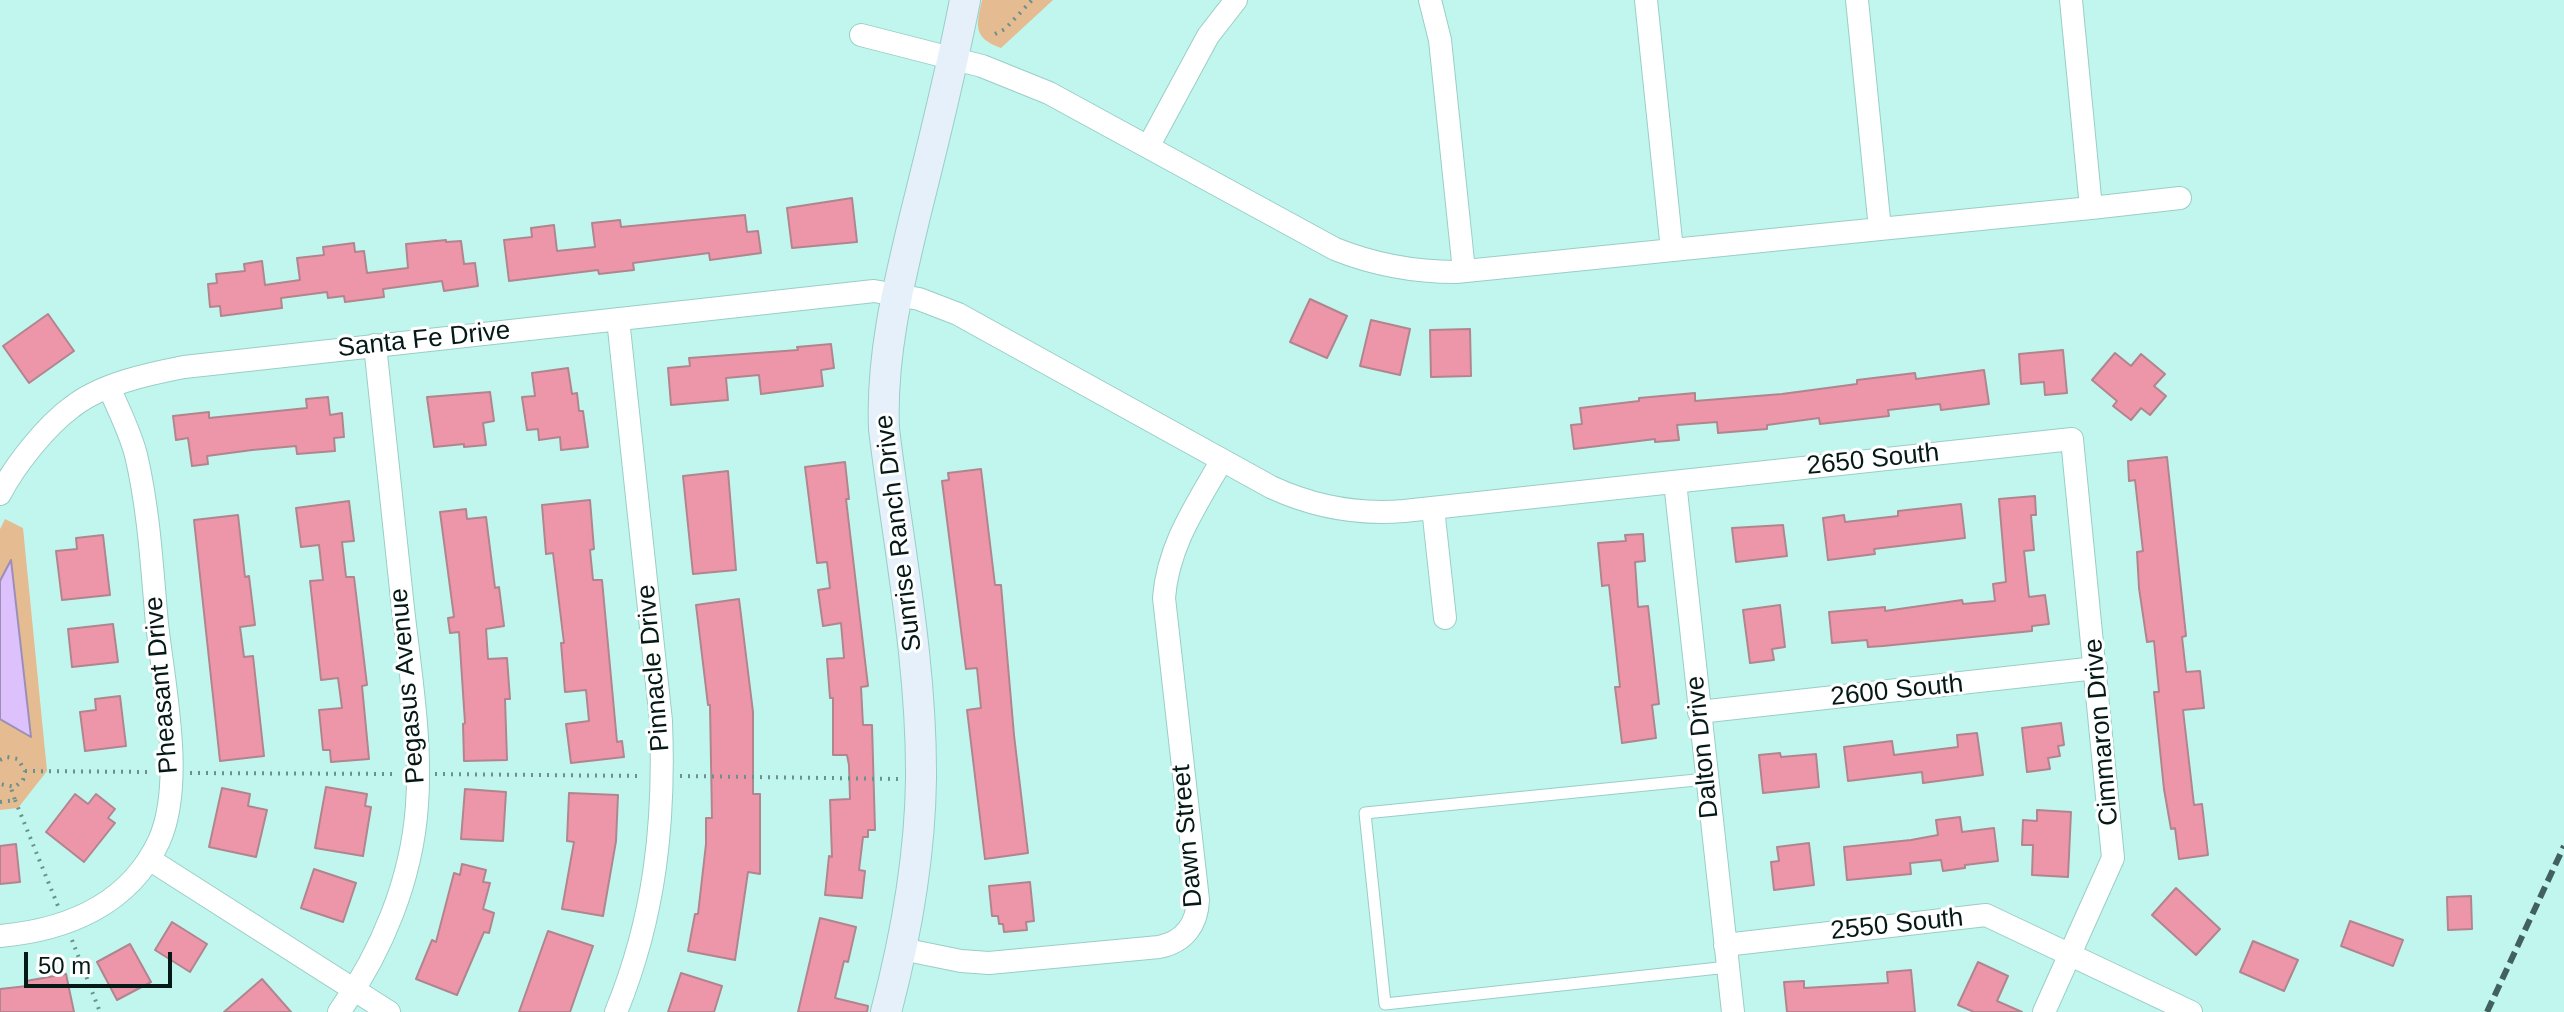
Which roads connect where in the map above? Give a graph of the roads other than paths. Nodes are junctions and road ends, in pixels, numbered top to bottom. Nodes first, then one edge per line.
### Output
1 (965, 0) edge
2 (1236, 0) edge
3 (1430, 0) edge
4 (1646, 0) edge
5 (1857, 0) edge
6 (2071, 0) edge
7 (861, 35) dead end
8 (953, 58) junction
9 (1148, 147) junction
10 (2180, 198) dead end
11 (2091, 208) junction
12 (1880, 229) junction
13 (1672, 250) junction
14 (1464, 271) junction
15 (897, 294) junction
16 (618, 319) junction
17 (375, 345) junction
18 (109, 388) junction
19 (2072, 439) joint
20 (1222, 460) junction
21 (1675, 482) junction
22 (0, 494) edge
23 (1433, 508) junction
24 (1445, 618) dead end
25 (2096, 668) junction
26 (1699, 712) junction
27 (1706, 779) junction
28 (149, 859) junction
29 (0, 936) edge
30 (1725, 945) junction
31 (902, 949) junction
32 (2069, 955) junction
33 (1728, 967) junction
34 (355, 990) junction
35 (339, 1012) edge
36 (389, 1012) edge
37 (616, 1012) edge
38 (886, 1012) edge
39 (1733, 1012) edge
40 (2044, 1012) edge
41 (2191, 1012) edge

1 - 8 street, Sunrise Ranch Drive
2 - 9 street
3 - 14 street
4 - 13 street
5 - 12 street
6 - 11 street
7 - 8 street
8 - 9 street
8 - 15 street, Sunrise Ranch Drive
9 - 14 street
10 - 11 street
11 - 12 street
12 - 13 street
13 - 14 street
15 - 16 street, Santa Fe Drive
15 - 20 street, Santa Fe Drive
15 - 31 street, Sunrise Ranch Drive
16 - 17 street, Santa Fe Drive
16 - 37 street, Pinnacle Drive
17 - 18 street, Santa Fe Drive
17 - 34 street, Pegasus Avenue
18 - 22 street, Santa Fe Drive
18 - 28 street, Pheasant Drive
19 - 21 street, 2650 South
19 - 25 street, Cimmaron Drive
20 - 23 street, 2650 South
20 - 31 street, Dawn Street
21 - 23 street, 2650 South
21 - 26 street, Dalton Drive
23 - 24 street
25 - 26 street, 2600 South
25 - 32 street, Cimmaron Drive
26 - 27 street, Dalton Drive
27 - 30 street, Dalton Drive
27 - 33 lane
28 - 29 street, Pheasant Drive
28 - 34 street
30 - 32 street, 2550 South
30 - 33 street, Dalton Drive
31 - 38 street, Sunrise Ranch Drive
32 - 40 street, Cimmaron Drive
32 - 41 street, 2550 South
33 - 39 street, Dalton Drive
34 - 35 street, Pegasus Avenue
34 - 36 street

